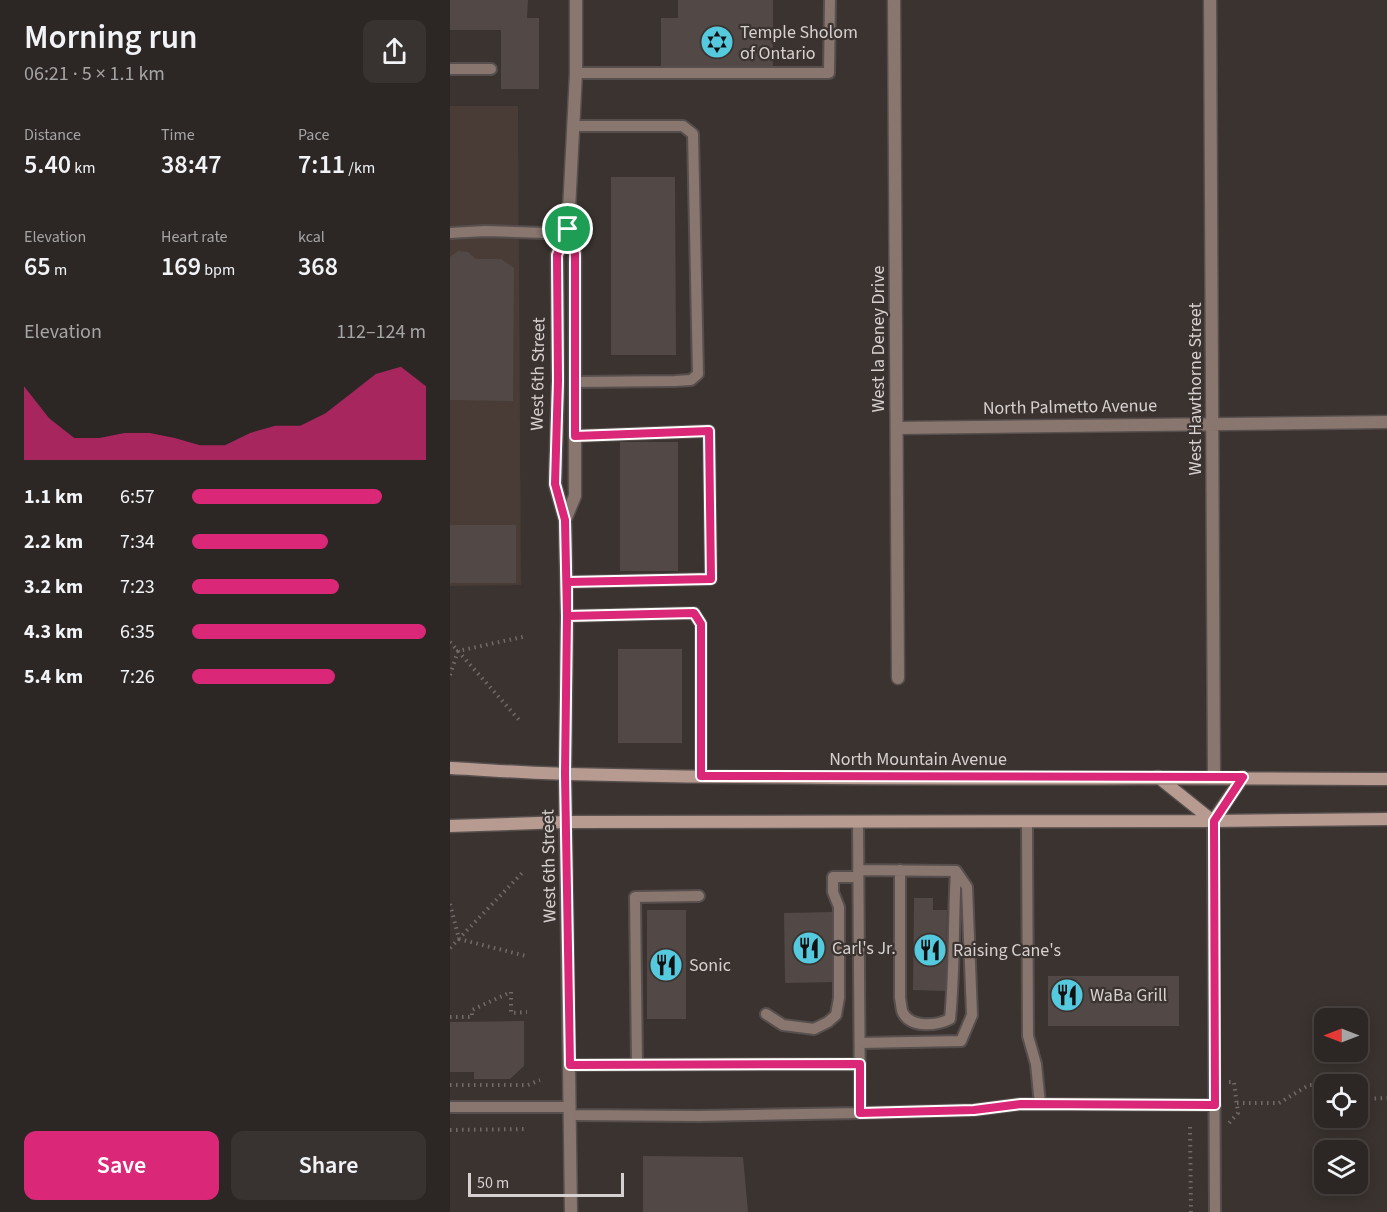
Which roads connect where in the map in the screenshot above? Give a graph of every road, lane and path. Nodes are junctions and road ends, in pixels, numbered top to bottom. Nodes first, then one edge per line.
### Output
1 (576, 0) edge
2 (830, 0) edge
3 (894, 0) edge
4 (1210, 0) edge
5 (450, 69) edge
6 (491, 69) dead end
7 (576, 73) junction
8 (573, 126) junction
9 (568, 229) junction
10 (450, 233) edge
11 (545, 233) dead end
12 (575, 382) junction
13 (1387, 422) edge
14 (1213, 424) junction
15 (897, 428) junction
16 (575, 436) junction
17 (565, 520) junction
18 (567, 582) junction
19 (567, 616) junction
20 (527, 636) dead end
21 (450, 642) edge
22 (458, 651) junction
23 (450, 675) edge
24 (898, 678) dead end
25 (520, 721) dead end
26 (450, 768) edge
27 (565, 774) junction
28 (701, 776) junction
29 (1158, 777) junction
30 (1214, 777) junction
31 (1243, 777) junction
32 (1387, 779) edge
33 (1387, 819) edge
34 (1027, 821) junction
35 (1214, 821) junction
36 (566, 822) junction
37 (858, 822) junction
38 (450, 826) edge
39 (900, 870) junction
40 (524, 871) dead end
41 (956, 871) junction
42 (858, 874) junction
43 (699, 896) dead end
44 (450, 904) edge
45 (459, 939) junction
46 (450, 948) edge
47 (526, 956) dead end
48 (527, 1012) dead end
49 (766, 1014) dead end
50 (450, 1017) edge
51 (860, 1042) junction
52 (637, 1064) junction
53 (860, 1064) junction
54 (570, 1065) junction
55 (540, 1080) dead end
56 (1226, 1083) dead end
57 (450, 1085) edge
58 (1314, 1085) edge
59 (1387, 1098) edge
60 (1368, 1099) edge
61 (1237, 1103) junction
62 (1040, 1104) junction
63 (1215, 1105) junction
64 (450, 1107) edge
65 (570, 1111) junction
66 (860, 1113) junction
67 (1226, 1123) dead end
68 (1190, 1127) dead end
69 (450, 1130) edge
70 (528, 1130) dead end
71 (571, 1212) edge
72 (1191, 1212) edge
73 (1215, 1212) edge

1 - 7 street, West 6th Street
2 - 7 lane
3 - 15 street, West la Deney Drive
4 - 14 street, West Hawthorne Street
5 - 6 lane
7 - 8 street, West 6th Street
8 - 9 street, West 6th Street
8 - 12 lane
9 - 12 street, West 6th Street
9 - 17 street, West 6th Street
10 - 11 lane
12 - 16 street, West 6th Street
13 - 14 street, North Palmetto Avenue
14 - 15 street, North Palmetto Avenue
14 - 30 street, West Hawthorne Street
15 - 24 street, West la Deney Drive
16 - 17 street, West 6th Street
16 - 18 lane
17 - 18 street, West 6th Street
18 - 19 street, West 6th Street
19 - 27 street, West 6th Street
19 - 28 lane
20 - 22 path
21 - 22 path
22 - 23 path
22 - 25 path
26 - 27 main road, North Mountain Avenue
27 - 28 main road, North Mountain Avenue
27 - 36 street, West 6th Street
28 - 29 main road, North Mountain Avenue
29 - 30 main road, North Mountain Avenue
29 - 35 main road
30 - 31 main road, North Mountain Avenue
31 - 32 main road, North Mountain Avenue
31 - 35 main road
33 - 35 main road
34 - 35 main road
34 - 37 main road
34 - 62 lane
35 - 63 lane
36 - 37 main road
36 - 38 main road
36 - 54 street, West 6th Street
37 - 42 lane
39 - 41 lane
39 - 41 lane
39 - 42 lane
40 - 45 path
41 - 51 lane
42 - 49 lane
42 - 51 lane
43 - 52 lane
44 - 45 path
45 - 46 path
45 - 47 path
48 - 50 path
51 - 53 lane
52 - 53 lane
52 - 54 lane
53 - 66 lane
54 - 65 street, West 6th Street
55 - 57 path
56 - 61 path
58 - 61 path
59 - 60 path
61 - 67 path
62 - 63 lane
62 - 66 lane
63 - 73 lane
64 - 65 lane
65 - 66 lane
65 - 71 street, West 6th Street
68 - 72 path
69 - 70 path

